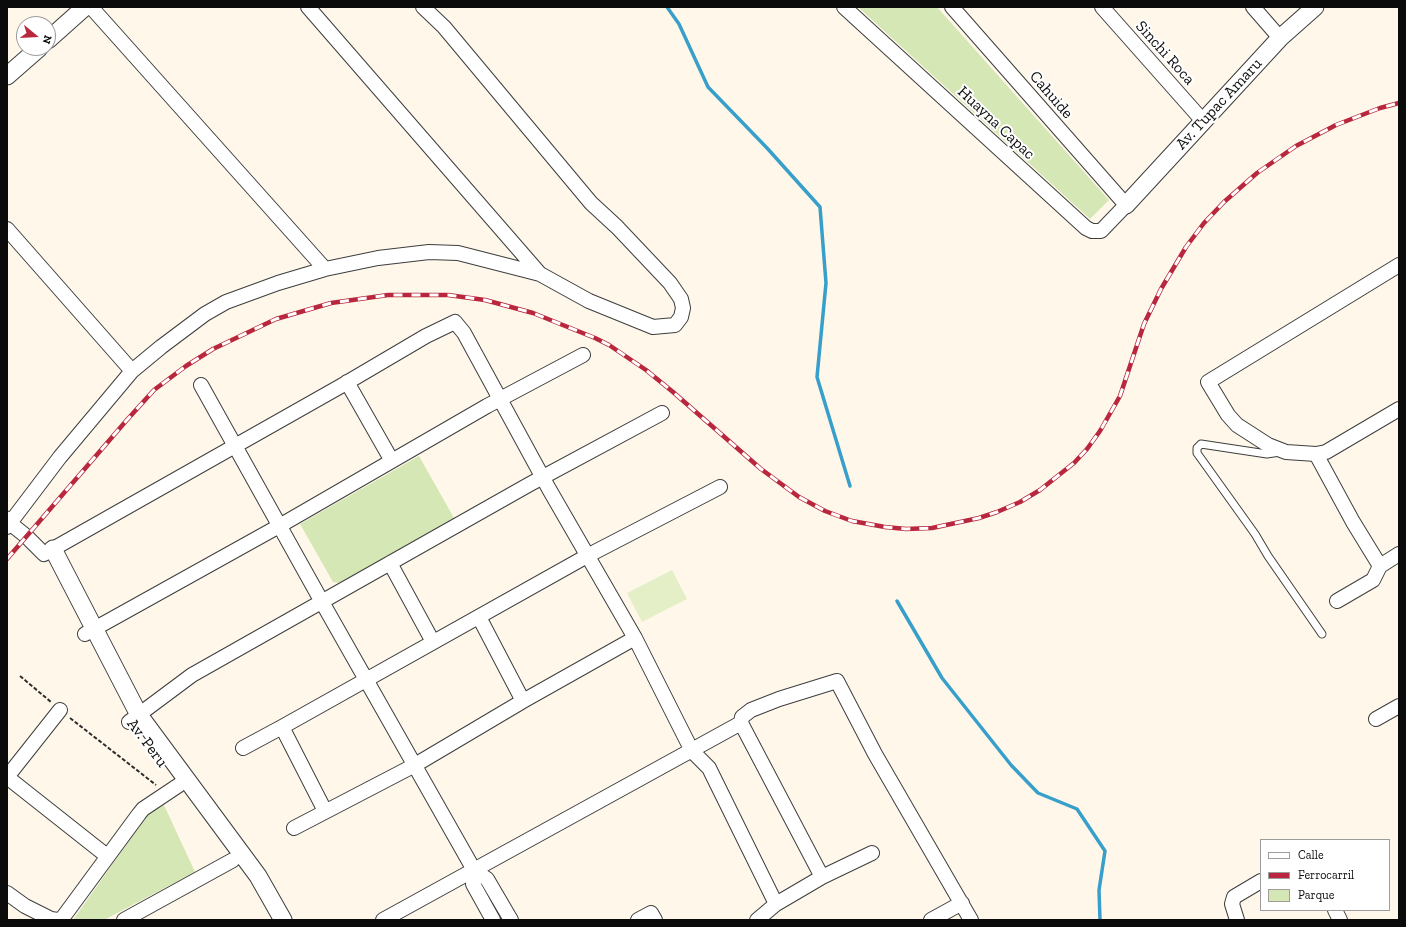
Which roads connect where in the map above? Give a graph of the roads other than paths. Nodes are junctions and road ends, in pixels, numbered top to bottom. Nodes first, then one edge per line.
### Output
1 (85, 7) edge
2 (91, 7) edge
3 (308, 7) edge
4 (423, 7) edge
5 (844, 7) edge
6 (952, 7) edge
7 (1102, 7) edge
8 (1253, 7) edge
9 (1315, 7) edge
10 (56, 33) edge
11 (1280, 38) junction
12 (30, 56) edge
13 (7, 76) edge
14 (1203, 121) junction
15 (1126, 204) junction
16 (7, 229) edge
17 (1399, 266) edge
18 (325, 269) junction
19 (540, 274) junction
20 (583, 355) dead end
21 (132, 371) junction
22 (347, 382) junction
23 (201, 385) dead end
24 (500, 399) junction
25 (1399, 409) edge
26 (662, 413) dead end
27 (236, 446) junction
28 (1286, 452) junction
29 (1316, 454) junction
30 (392, 461) junction
31 (542, 477) junction
32 (720, 488) dead end
33 (8, 524) edge
34 (280, 526) junction
35 (48, 551) junction
36 (1399, 554) edge
37 (587, 556) junction
38 (390, 563) junction
39 (1380, 566) junction
40 (1337, 601) dead end
41 (322, 602) junction
42 (479, 617) junction
43 (90, 631) junction
44 (1322, 634) dead end
45 (635, 638) junction
46 (433, 642) junction
47 (367, 679) junction
48 (523, 701) junction
49 (1399, 706) edge
50 (60, 710) road end
51 (134, 718) junction
52 (1376, 719) dead end
53 (741, 723) junction
54 (282, 727) junction
55 (243, 748) dead end
56 (692, 751) junction
57 (415, 764) junction
58 (7, 777) edge
59 (179, 785) junction
60 (325, 811) junction
61 (294, 828) dead end
62 (872, 854) dead end
63 (107, 856) junction
64 (233, 860) junction
65 (474, 870) junction
66 (822, 877) junction
67 (1260, 882) edge
68 (7, 893) edge
69 (962, 903) junction
70 (776, 904) junction
71 (1336, 911) edge
72 (59, 920) edge
73 (124, 920) edge
74 (271, 920) edge
75 (283, 920) edge
76 (383, 920) edge
77 (493, 920) edge
78 (511, 920) edge
79 (640, 920) edge
80 (655, 920) edge
81 (757, 920) edge
82 (931, 920) edge
83 (971, 920) edge
84 (1237, 920) edge
85 (1340, 920) edge

1 - 10 street
2 - 18 street
3 - 19 street
4 - 19 street
5 - 15 street, Huayna Capac
6 - 15 street, Cahuide
7 - 14 street, Sinchi Roca
8 - 11 street
9 - 11 street, Av. Tupac Amaru
11 - 14 street, Av. Tupac Amaru
12 - 13 street
14 - 15 street, Av. Tupac Amaru
16 - 21 street
17 - 28 street
18 - 19 street
18 - 21 street
20 - 24 street
21 - 33 street
22 - 24 street
22 - 27 street
22 - 30 street
23 - 27 street
24 - 30 street
24 - 31 street
25 - 29 street
26 - 31 street
27 - 34 street
27 - 35 street
28 - 29 street
28 - 44 lane
29 - 39 street
30 - 34 street
31 - 37 street
31 - 38 street
32 - 37 street
33 - 35 street
34 - 41 street
34 - 43 street
35 - 43 street, Av. Peru
36 - 39 street
37 - 42 street
37 - 45 street
38 - 41 street
38 - 46 street
39 - 40 street
41 - 47 street
41 - 51 street
42 - 46 street
42 - 48 street
43 - 51 street, Av. Peru
45 - 48 street
45 - 56 street
46 - 47 street
47 - 54 street
47 - 57 street
48 - 57 street
49 - 52 street
50 - 58 street
51 - 59 street, Av. Peru
51 - 75 street
53 - 56 street
53 - 66 street
53 - 69 street
54 - 55 street
54 - 60 street
56 - 65 street
56 - 70 street
57 - 60 street
57 - 65 street
58 - 63 street
59 - 63 street
59 - 64 street, Av. Peru
60 - 61 street
62 - 66 street
63 - 72 street
64 - 73 street
64 - 74 street, Av. Peru
65 - 76 street
65 - 77 street
65 - 78 street
66 - 70 street
67 - 84 street
68 - 72 street
69 - 82 street
69 - 83 street
70 - 81 street
71 - 85 street
79 - 80 street

